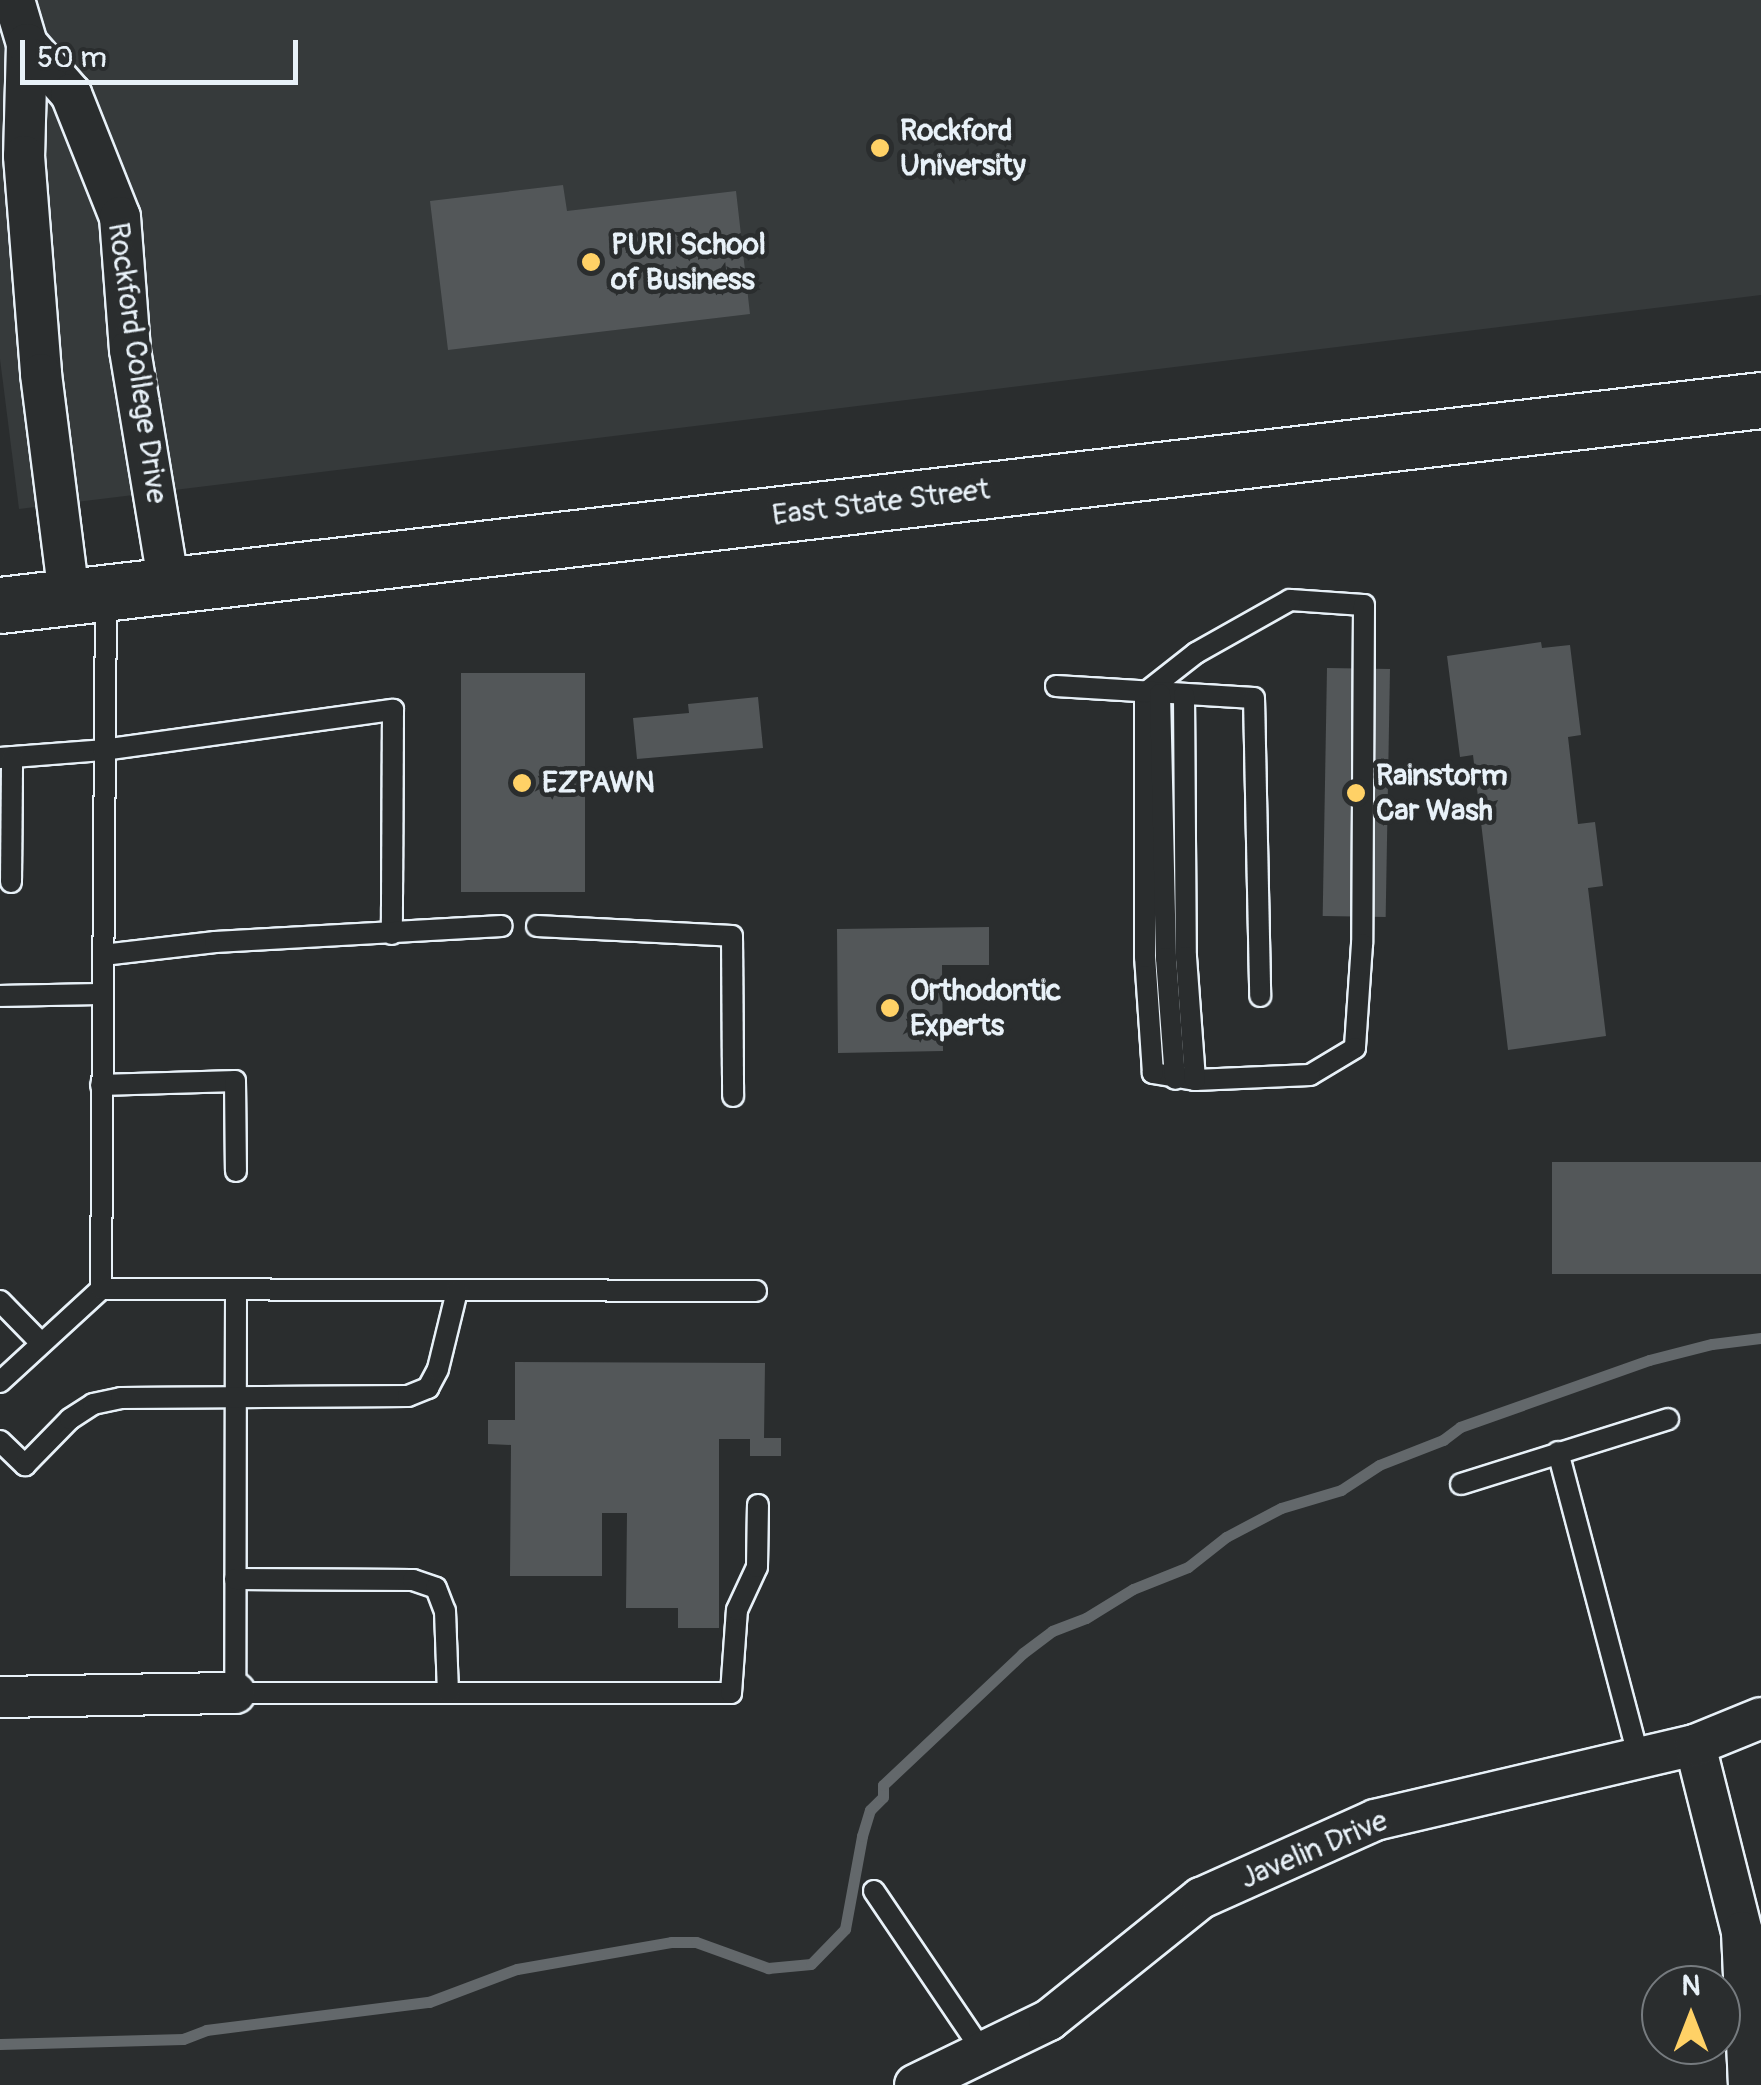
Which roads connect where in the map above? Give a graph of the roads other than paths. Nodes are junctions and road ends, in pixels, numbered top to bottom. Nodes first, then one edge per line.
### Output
1 (14, 0) edge
2 (27, 44) junction
3 (1761, 400) edge
4 (169, 585) junction
5 (88, 595) junction
6 (0, 605) edge
7 (1056, 686) dead end
8 (1153, 694) junction
9 (1184, 696) junction
10 (102, 750) junction
11 (6, 758) edge
12 (11, 882) dead end
13 (502, 926) dead end
14 (537, 926) dead end
15 (392, 934) junction
16 (102, 955) junction
17 (102, 994) junction
18 (0, 996) edge
19 (1260, 996) dead end
20 (1185, 1080) junction
21 (101, 1085) junction
22 (732, 1096) dead end
23 (236, 1170) dead end
24 (101, 1289) junction
25 (236, 1289) junction
26 (457, 1290) junction
27 (756, 1291) dead end
28 (0, 1300) edge
29 (41, 1342) junction
30 (0, 1382) edge
31 (236, 1396) junction
32 (1668, 1419) dead end
33 (0, 1441) edge
34 (1558, 1452) junction
35 (1461, 1484) dead end
36 (758, 1505) dead end
37 (235, 1579) junction
38 (235, 1693) junction
39 (448, 1693) junction
40 (0, 1697) edge
41 (1761, 1718) edge
42 (1695, 1745) junction
43 (1639, 1758) junction
44 (874, 1891) dead end
45 (982, 2052) junction
46 (914, 2085) edge
47 (1749, 2085) edge

1 - 2 street, Rockford College Drive
2 - 4 street, Rockford College Drive
2 - 5 street, Rockford College Drive
3 - 4 main road, East State Street
4 - 5 main road, East State Street
5 - 6 main road, East State Street
5 - 10 lane
7 - 8 lane
8 - 9 lane
8 - 20 lane
8 - 20 lane
9 - 19 lane
9 - 20 lane
10 - 11 lane
10 - 15 lane
10 - 16 lane
11 - 12 lane
13 - 15 lane
14 - 22 lane
15 - 16 lane
16 - 17 lane
17 - 18 lane
17 - 21 lane
21 - 23 lane
21 - 24 lane
24 - 25 lane
24 - 29 lane
25 - 26 lane
25 - 31 lane
26 - 27 lane
26 - 31 lane
28 - 29 lane
29 - 30 lane
31 - 33 lane
31 - 37 lane
32 - 34 lane
34 - 35 lane
34 - 43 lane
36 - 39 lane
37 - 38 lane
37 - 39 lane
38 - 39 lane
38 - 40 street
41 - 42 street, Javelin Drive
42 - 43 street, Javelin Drive
42 - 47 street
43 - 45 street, Javelin Drive
44 - 45 lane
45 - 46 street, Javelin Drive

